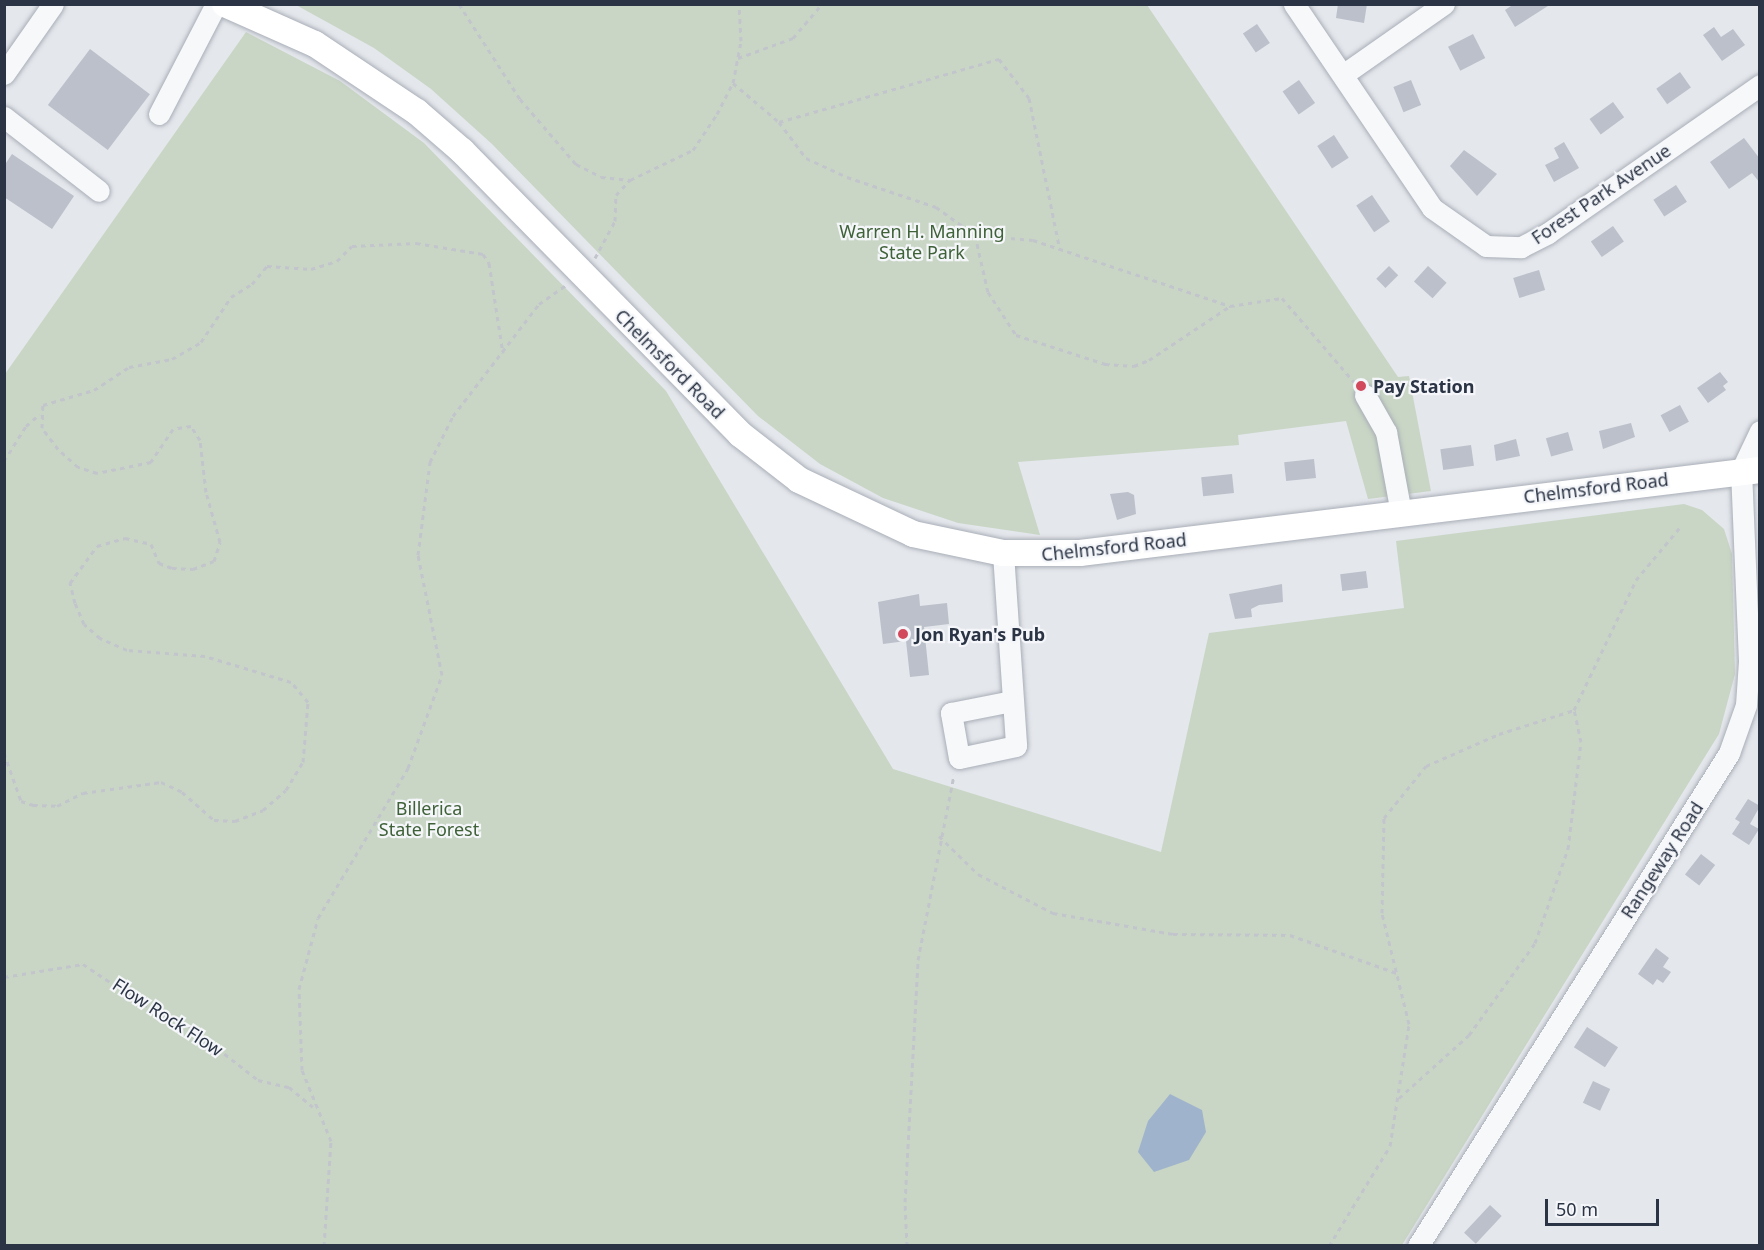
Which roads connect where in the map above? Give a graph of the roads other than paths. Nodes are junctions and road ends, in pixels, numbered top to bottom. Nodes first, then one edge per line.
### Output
1 (53, 4) edge
2 (216, 4) edge
3 (225, 4) edge
4 (1294, 4) edge
5 (1444, 4) edge
6 (4, 74) edge
7 (1344, 74) junction
8 (1760, 85) edge
9 (159, 114) dead end
10 (4, 117) edge
11 (99, 191) dead end
12 (1365, 395) road end
13 (1760, 431) edge
14 (1750, 470) edge
15 (1401, 513) junction
16 (1003, 553) junction
17 (1012, 701) junction
18 (1425, 1243) edge

1 - 6 street
2 - 9 street
3 - 16 main road, Chelmsford Road
4 - 7 street, Forest Park Avenue
5 - 7 street
7 - 8 street, Forest Park Avenue
10 - 11 street
12 - 15 street
13 - 14 street, Rangeway Road
14 - 15 main road, Chelmsford Road
14 - 18 street, Rangeway Road
15 - 16 main road, Chelmsford Road
16 - 17 street
17 - 17 street

